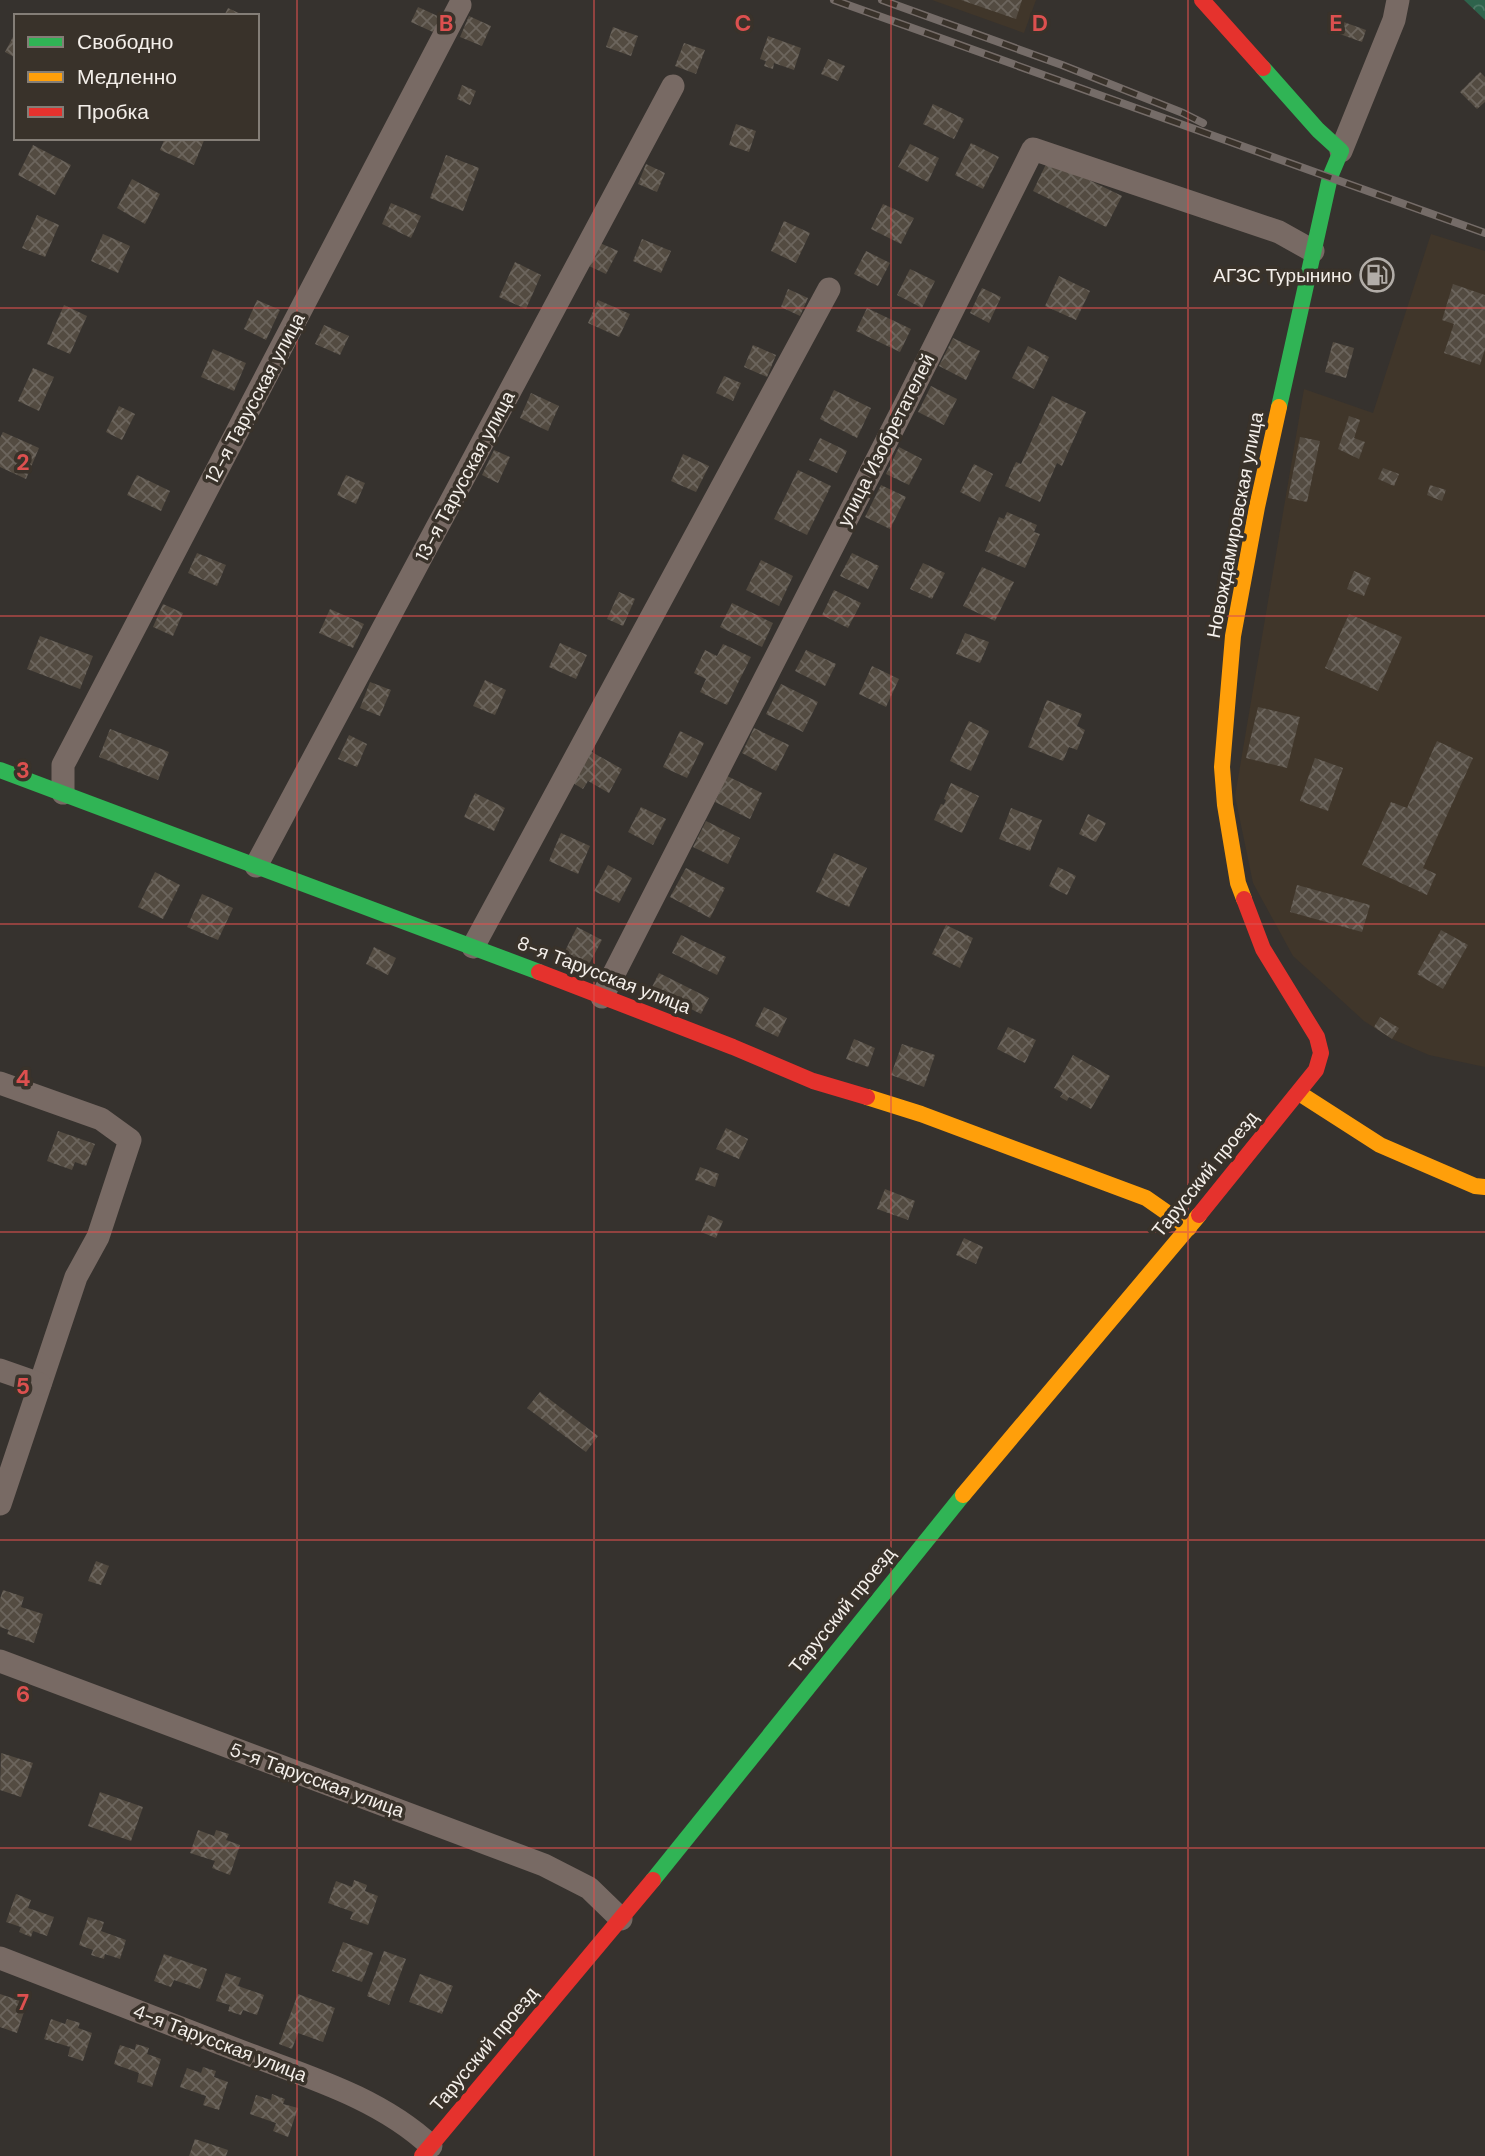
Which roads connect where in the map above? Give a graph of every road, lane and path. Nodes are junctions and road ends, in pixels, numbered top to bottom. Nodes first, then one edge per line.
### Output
1 (1202, 0) edge
2 (1398, 0) edge
3 (460, 5) dead end
4 (673, 86) dead end
5 (1341, 151) junction
6 (1313, 251) junction
7 (829, 289) dead end
8 (0, 770) edge
9 (63, 793) junction
10 (256, 866) junction
11 (473, 947) junction
12 (601, 997) junction
13 (0, 1083) edge
14 (1299, 1093) junction
15 (1485, 1187) edge
16 (1189, 1228) junction
17 (0, 1370) edge
18 (40, 1384) junction
19 (0, 1504) edge
20 (0, 1661) edge
21 (621, 1919) junction
22 (0, 1958) edge
23 (427, 2151) edge

1 - 5 street
2 - 5 street
3 - 9 street, 12-я Тарусская улица
4 - 10 street, 13-я Тарусская улица
5 - 6 street, Новождамировская улица
6 - 12 street, улица Изобретателей
6 - 14 street, Новождамировская улица
7 - 11 street
8 - 9 street, 8-я Тарусская улица
9 - 10 street, 8-я Тарусская улица
10 - 11 street, 8-я Тарусская улица
11 - 12 street, 8-я Тарусская улица
12 - 16 street, 8-я Тарусская улица
13 - 18 street
14 - 15 street
14 - 16 street, Тарусский проезд
16 - 21 street, Тарусский проезд
17 - 18 street
18 - 19 street
20 - 21 street, 5-я Тарусская улица
21 - 23 street, Тарусский проезд
22 - 23 street, 4-я Тарусская улица

